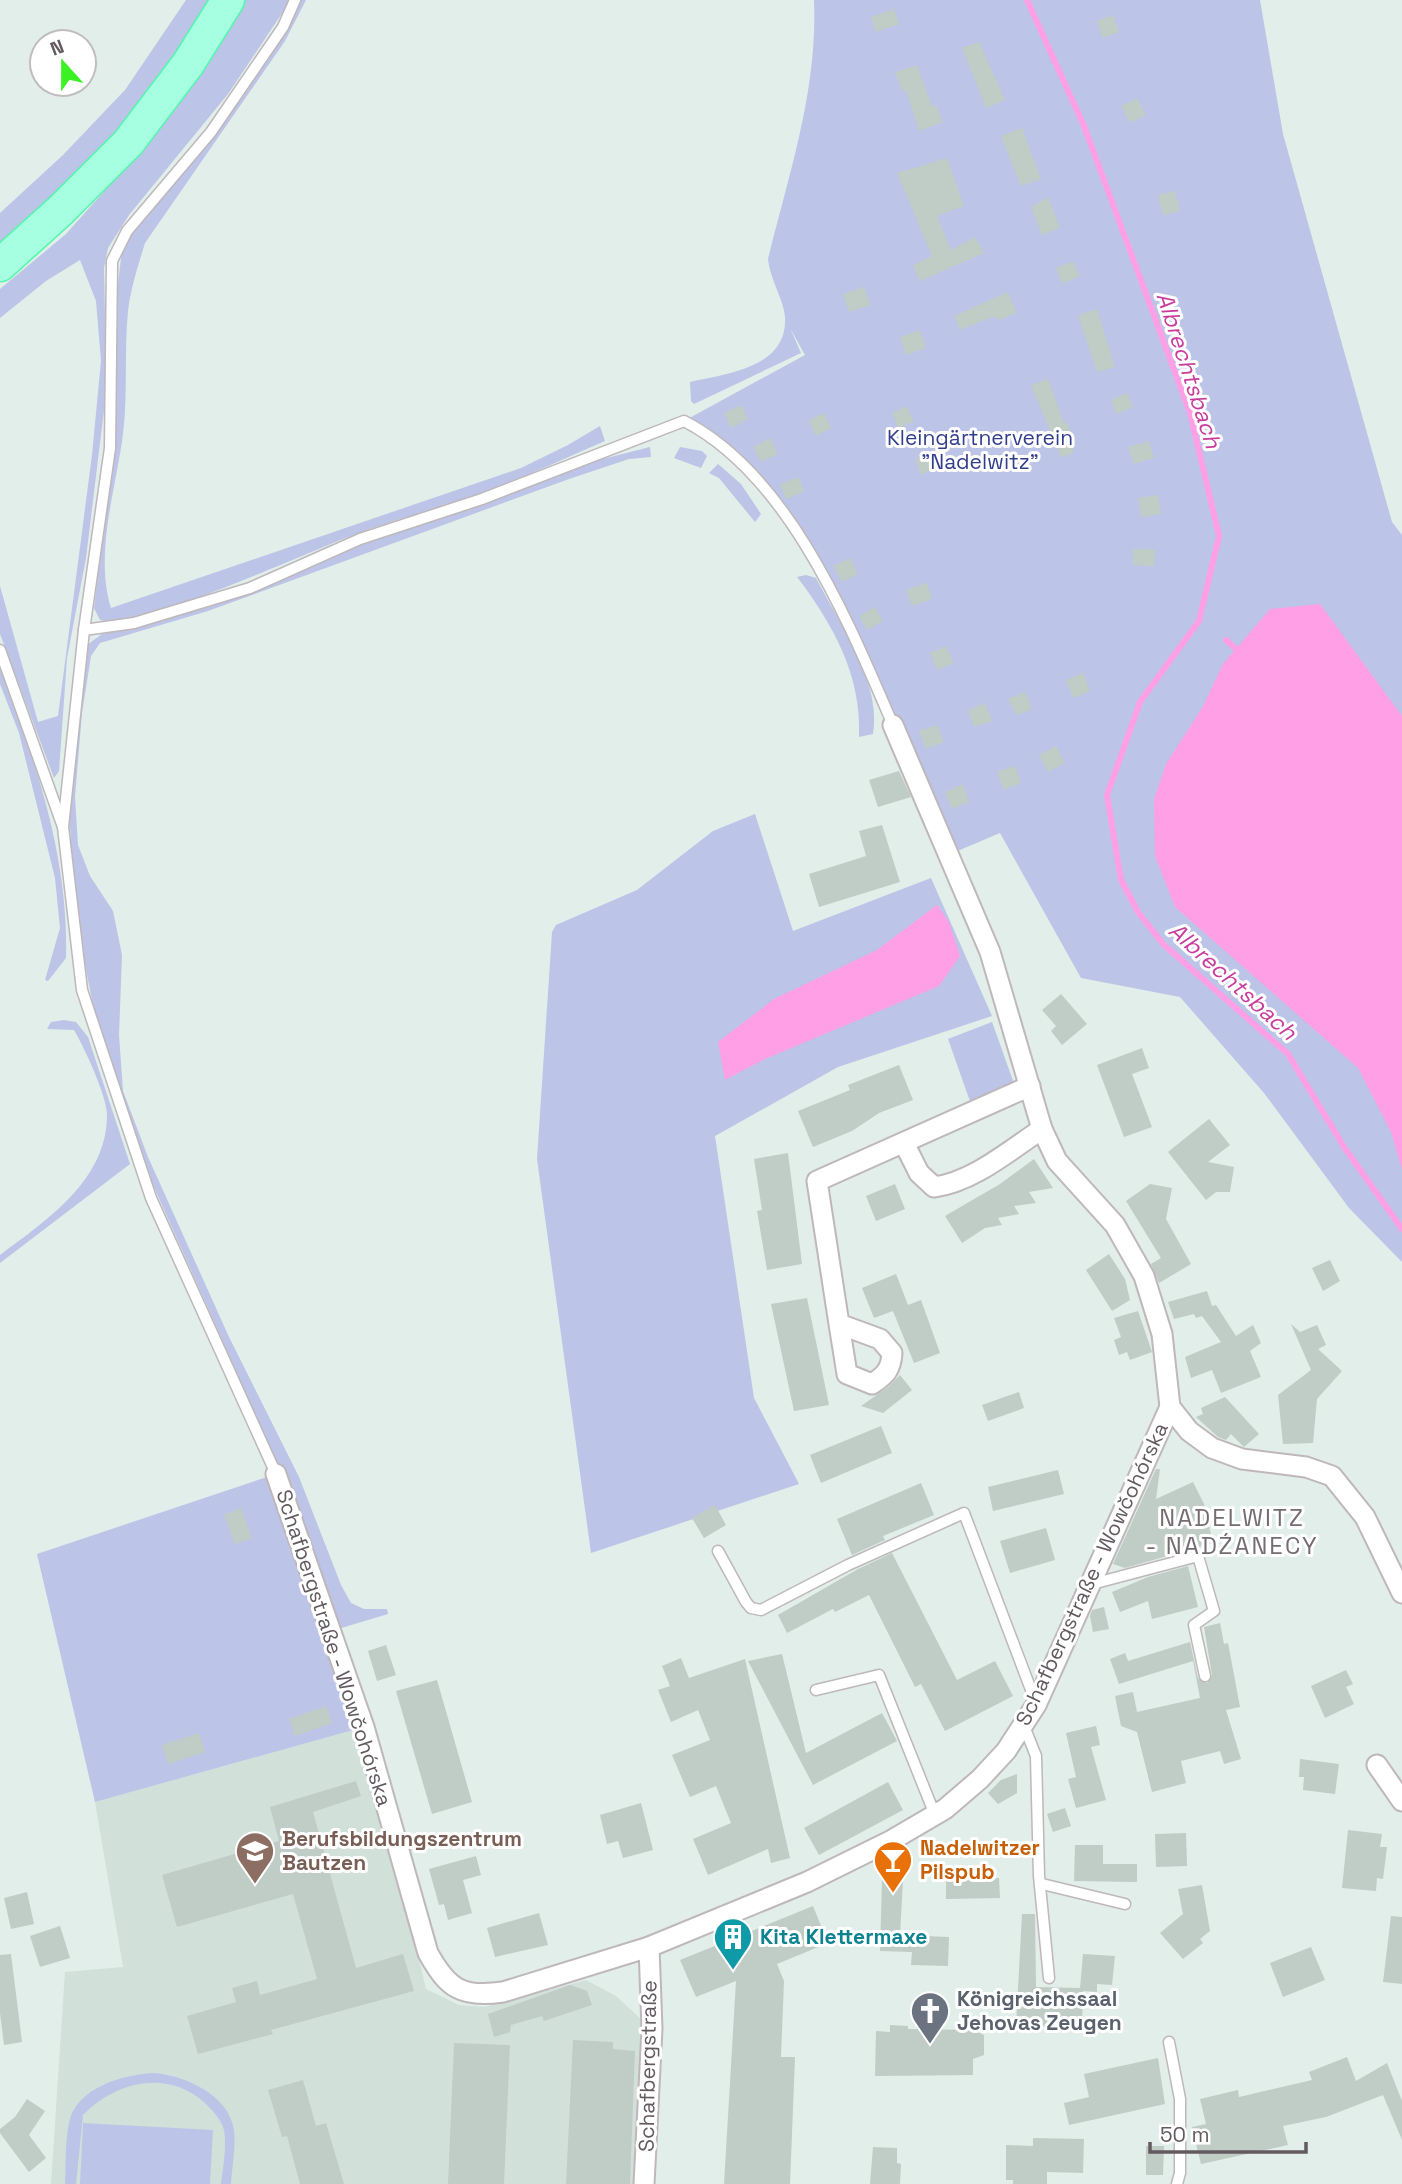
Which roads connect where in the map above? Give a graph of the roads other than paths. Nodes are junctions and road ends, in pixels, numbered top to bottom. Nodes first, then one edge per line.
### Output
1 (228, 0) edge
2 (295, 0) edge
3 (0, 265) edge
4 (84, 630) junction
5 (0, 650) edge
6 (893, 724) joint
7 (64, 827) junction
8 (1030, 1087) junction
9 (1042, 1129) junction
10 (904, 1143) junction
11 (839, 1324) dead end
12 (1170, 1407) junction
13 (276, 1474) joint
14 (718, 1551) dead end
15 (1088, 1585) junction
16 (1402, 1593) edge
17 (1205, 1676) dead end
18 (816, 1690) dead end
19 (1036, 1703) junction
20 (1023, 1725) junction
21 (1377, 1765) dead end
22 (1402, 1801) edge
23 (935, 1815) junction
24 (1042, 1884) junction
25 (1125, 1904) dead end
26 (649, 1947) junction
27 (1049, 1978) dead end
28 (1169, 2042) dead end
29 (644, 2184) edge
30 (1177, 2184) edge

1 - 3 main road
2 - 4 lane
4 - 6 lane
4 - 7 lane
5 - 7 lane
6 - 8 street
7 - 13 lane
8 - 9 street
8 - 10 street
9 - 10 street
9 - 12 street
10 - 11 street
12 - 15 street, Schafbergstraße - Wowčohórska
12 - 16 street
13 - 26 street, Schafbergstraße - Wowčohórska
14 - 19 lane
15 - 17 lane
15 - 19 street, Schafbergstraße - Wowčohórska
18 - 23 lane
19 - 20 street, Schafbergstraße - Wowčohórska
20 - 23 street, Schafbergstraße - Wowčohórska
20 - 24 lane
21 - 22 street
23 - 26 street, Schafbergstraße - Wowčohórska
24 - 25 lane
24 - 27 lane
26 - 29 street, Schafbergstraße
28 - 30 lane

